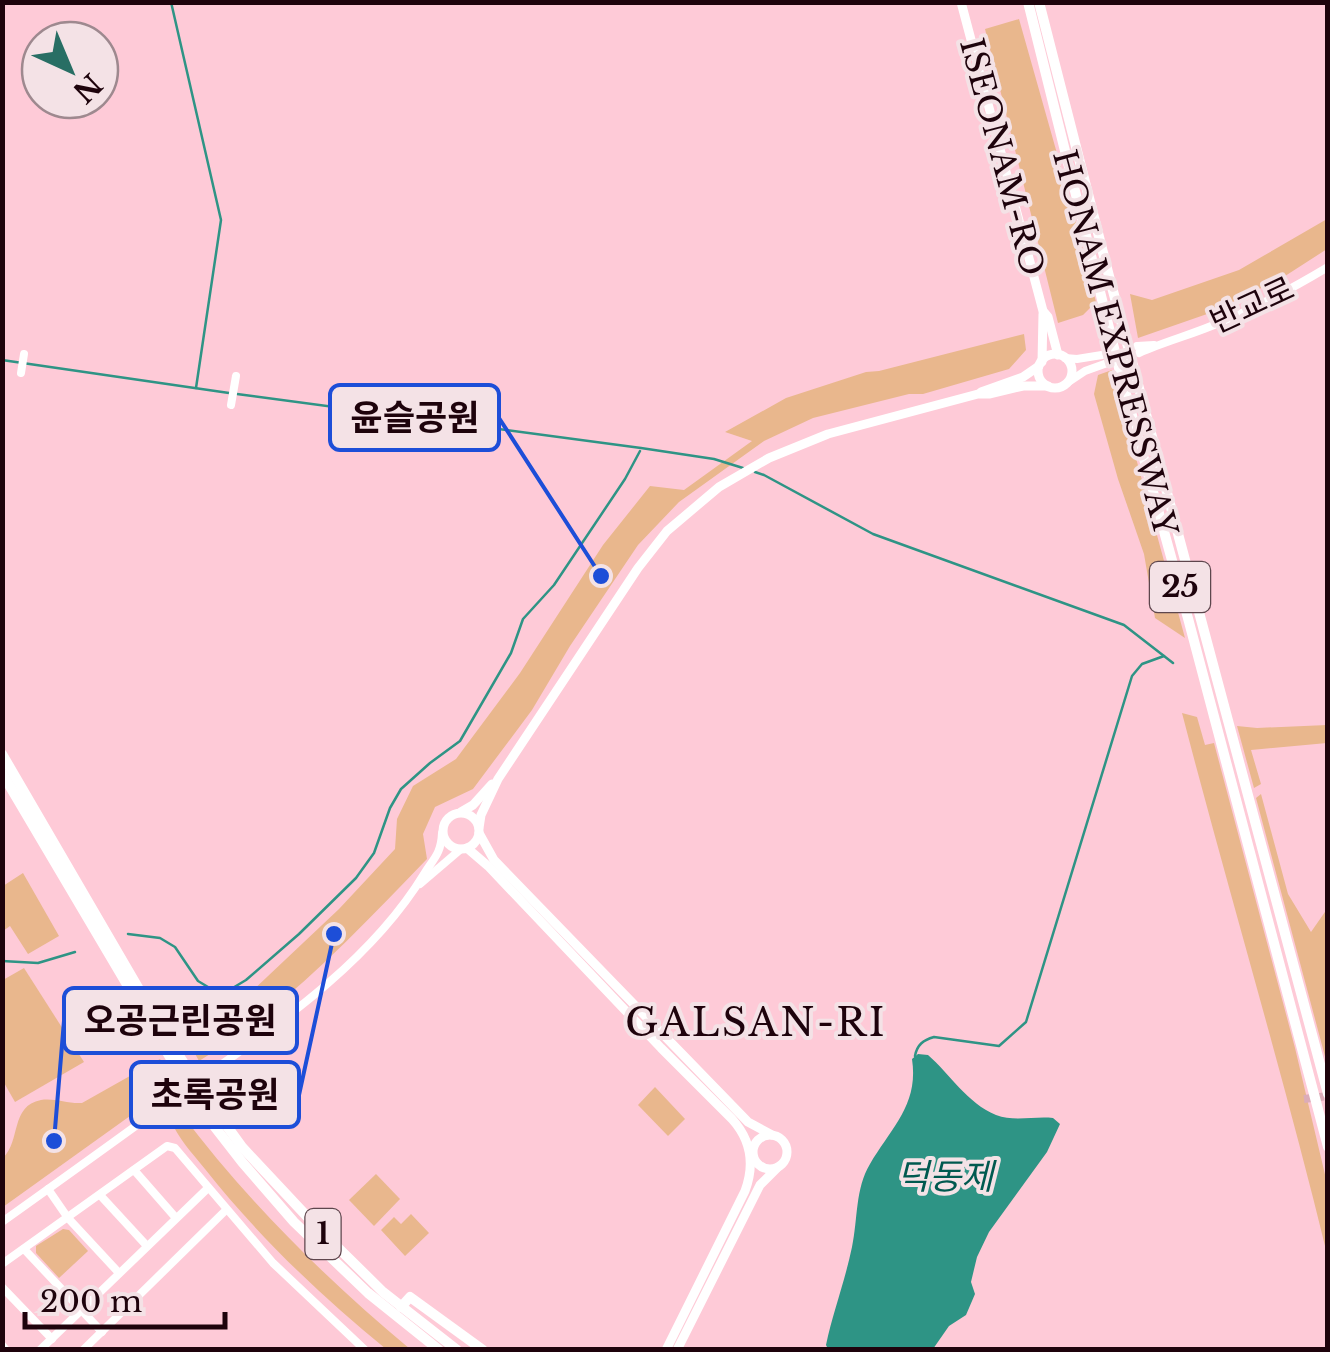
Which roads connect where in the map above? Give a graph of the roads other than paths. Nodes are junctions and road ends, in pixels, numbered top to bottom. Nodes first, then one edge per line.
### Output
1 (961, 2) edge
2 (1028, 2) edge
3 (1039, 2) edge
4 (1328, 267) edge
5 (1043, 311) junction
6 (1138, 350) dead end
7 (24, 354) dead end
8 (1062, 356) junction
9 (1040, 364) junction
10 (21, 373) dead end
11 (236, 376) dead end
12 (1067, 383) junction
13 (1048, 386) junction
14 (978, 394) junction
15 (231, 405) dead end
16 (2, 754) edge
17 (2, 773) edge
18 (498, 780) junction
19 (461, 812) junction
20 (479, 831) junction
21 (442, 834) junction
22 (464, 849) junction
23 (420, 884) junction
24 (163, 1040) junction
25 (1328, 1094) edge
26 (204, 1104) junction
27 (772, 1135) junction
28 (1328, 1147) edge
29 (752, 1156) junction
30 (777, 1168) junction
31 (134, 1170) junction
32 (208, 1188) junction
33 (48, 1189) junction
34 (100, 1195) junction
35 (226, 1210) junction
36 (68, 1218) junction
37 (176, 1218) junction
38 (2, 1222) edge
39 (147, 1246) junction
40 (24, 1249) junction
41 (2, 1264) edge
42 (119, 1273) junction
43 (2, 1287) edge
44 (401, 1308) junction
45 (81, 1310) junction
46 (102, 1332) junction
47 (52, 1339) junction
48 (40, 1350) edge
49 (83, 1350) edge
50 (366, 1350) edge
51 (439, 1350) edge
52 (457, 1350) edge
53 (483, 1350) edge
54 (666, 1350) edge
55 (677, 1350) edge

1 - 5 main road, ISEONAM-RO
2 - 28 highway, HONAM EXPRESSWAY / 25
3 - 25 highway, HONAM EXPRESSWAY / 25
4 - 6 street, 반교로
5 - 8 main road, ISEONAM-RO
5 - 9 main road, ISEONAM-RO
7 - 10 street
8 - 9 main road
8 - 12 main road
8 - 12 street
9 - 13 main road
9 - 14 main road
11 - 15 street
12 - 13 main road
13 - 14 main road
14 - 18 main road
16 - 24 highway, 1
17 - 24 highway, 1
18 - 19 main road
18 - 20 main road
19 - 20 main road
19 - 21 main road
20 - 22 main road
20 - 27 main road
21 - 22 main road
21 - 23 street
22 - 23 street
22 - 29 main road
23 - 33 street
24 - 26 highway, 1
26 - 44 highway, 1
26 - 51 highway, 1
27 - 29 main road
27 - 30 main road
29 - 30 main road
29 - 54 main road
30 - 55 main road
31 - 32 street
31 - 34 street
31 - 37 street
32 - 35 street
32 - 37 street
33 - 36 street
33 - 38 street
34 - 36 street
34 - 39 street
35 - 46 street
35 - 50 street
36 - 40 street
36 - 42 street
37 - 39 street
39 - 42 street
40 - 41 street
40 - 45 street
42 - 45 street
43 - 47 street
44 - 52 highway, 1
44 - 53 highway
45 - 46 street
45 - 47 street
46 - 49 street
47 - 48 street

